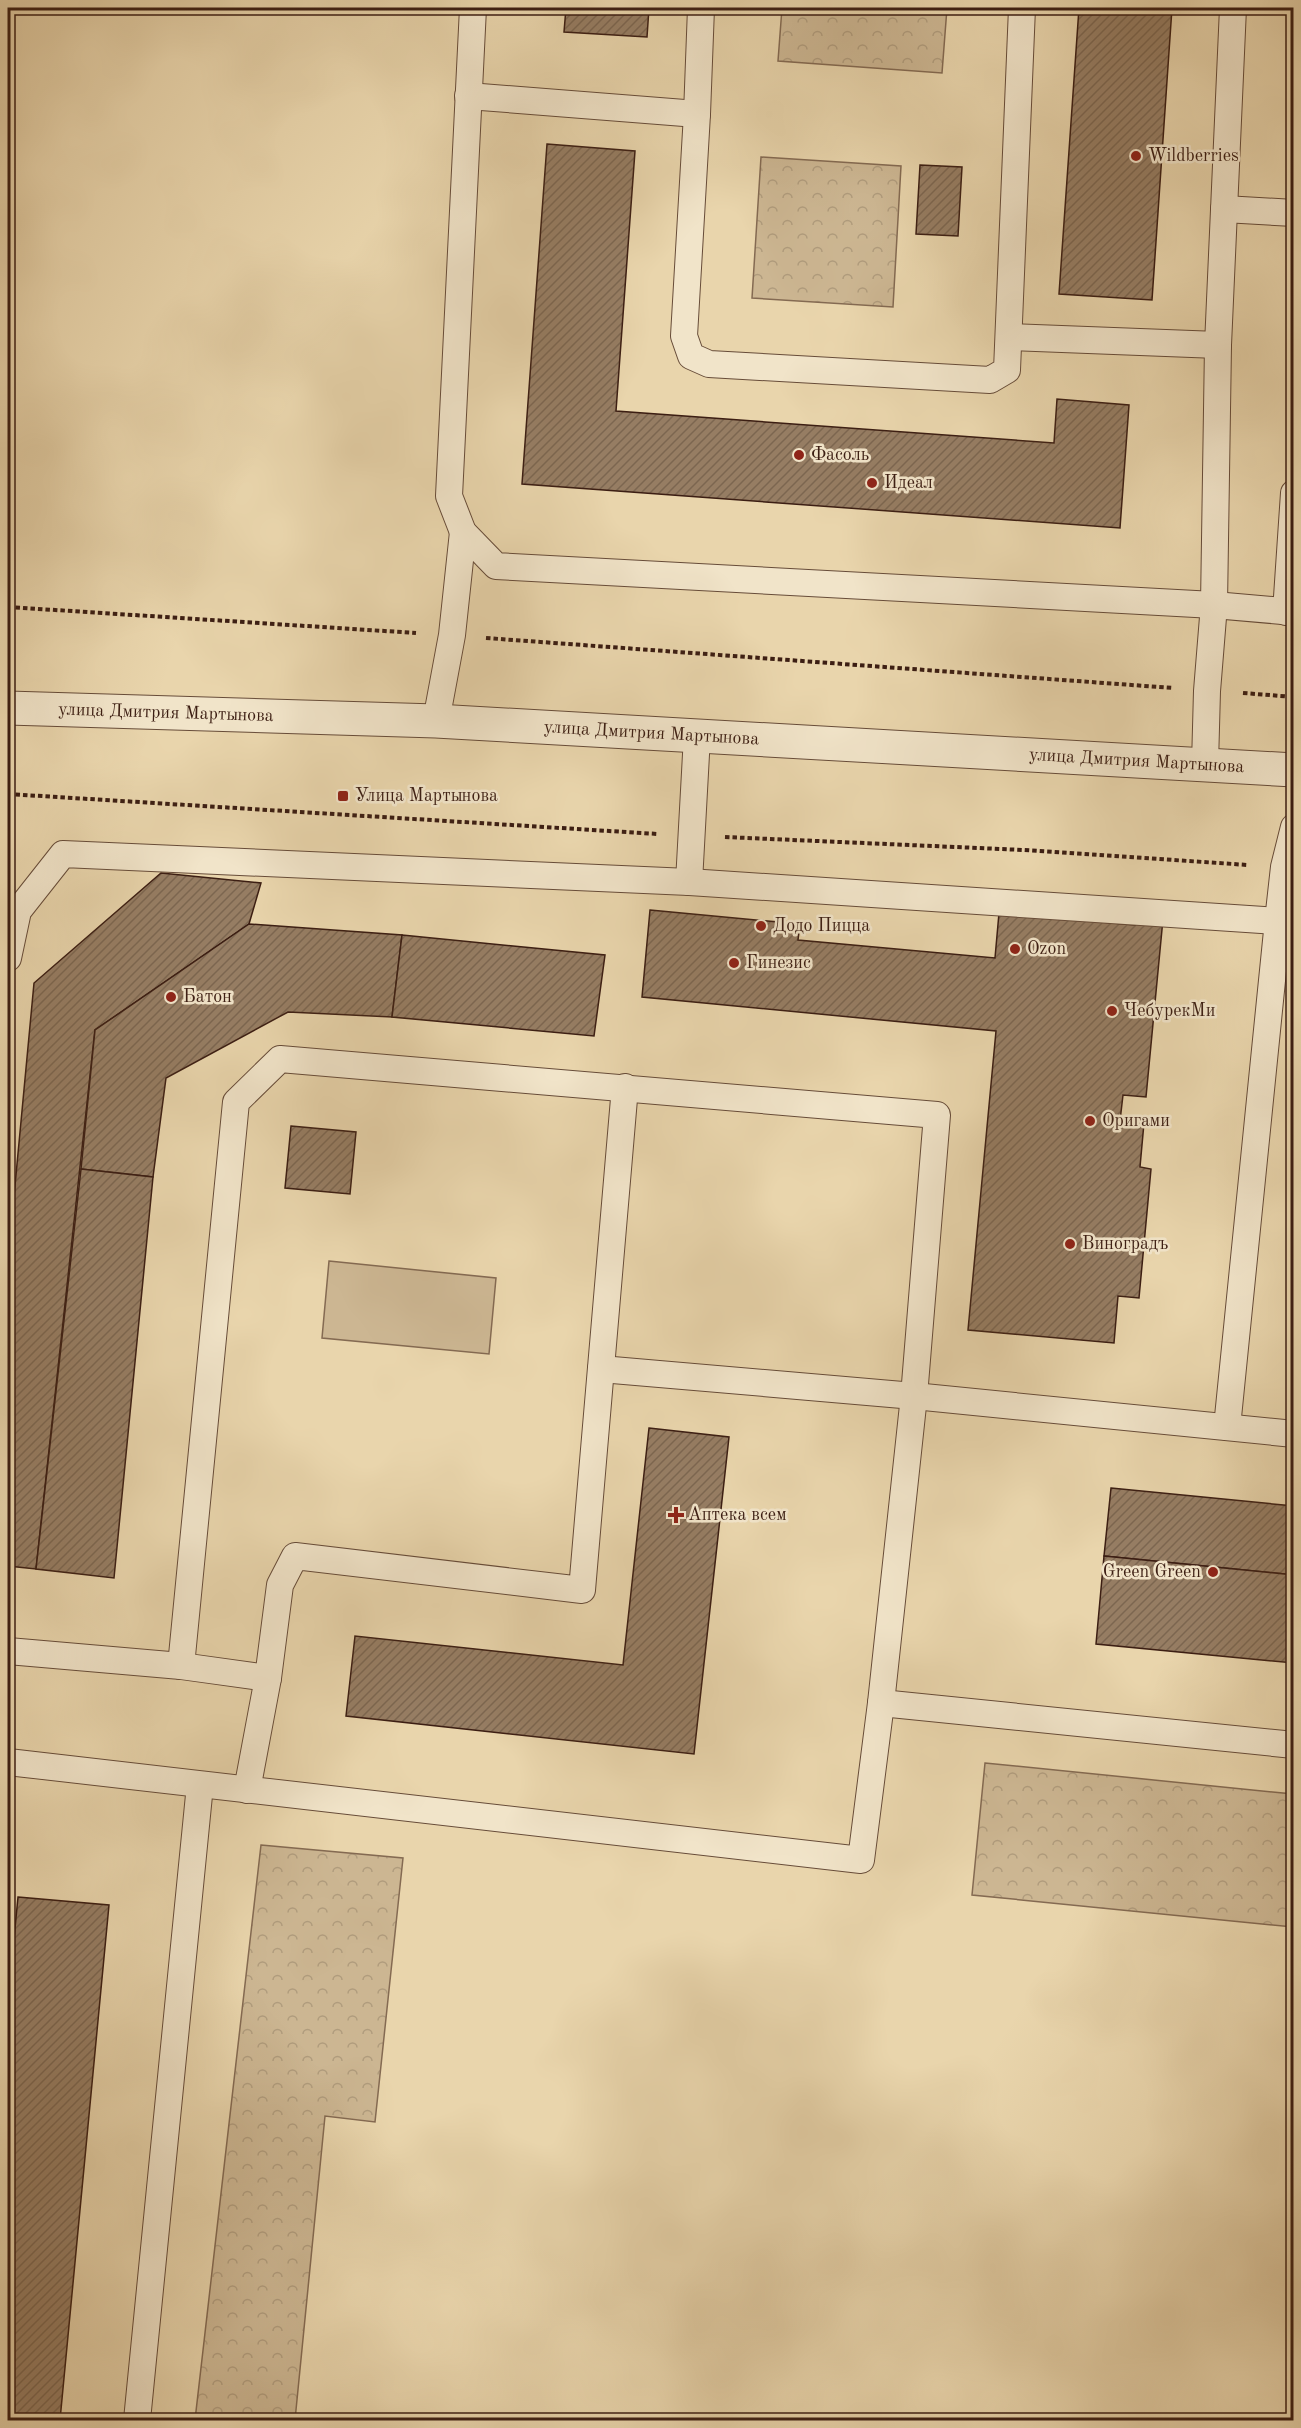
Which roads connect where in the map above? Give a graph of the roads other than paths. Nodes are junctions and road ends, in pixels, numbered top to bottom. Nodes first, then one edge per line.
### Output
1 (474, 8) edge
2 (701, 8) edge
3 (1022, 8) edge
4 (1233, 8) edge
5 (468, 96) junction
6 (698, 114) junction
7 (1224, 209) junction
8 (1293, 213) edge
9 (1009, 337) junction
10 (1218, 345) junction
11 (1293, 493) edge
12 (463, 532) junction
13 (1214, 605) junction
14 (1290, 612) edge
15 (8, 708) edge
16 (436, 721) junction
17 (697, 736) junction
18 (1205, 764) junction
19 (1293, 770) edge
20 (1293, 827) edge
21 (689, 882) junction
22 (1278, 921) junction
23 (8, 958) edge
24 (625, 1087) junction
25 (602, 1369) junction
26 (914, 1396) junction
27 (1227, 1427) junction
28 (1293, 1434) edge
29 (8, 1651) edge
30 (181, 1666) junction
31 (268, 1678) junction
32 (881, 1704) junction
33 (1293, 1745) edge
34 (8, 1762) edge
35 (200, 1785) junction
36 (247, 1790) junction
37 (137, 2421) edge

1 - 5 lane
2 - 6 lane
3 - 9 lane
4 - 7 lane
5 - 6 lane
5 - 12 lane
6 - 9 lane
7 - 8 lane
7 - 10 lane
9 - 10 lane
10 - 13 lane
11 - 14 lane
12 - 13 lane
12 - 16 lane
13 - 14 lane
13 - 18 lane
15 - 16 street, улица Дмитрия Мартынова
16 - 17 street, улица Дмитрия Мартынова
17 - 18 street, улица Дмитрия Мартынова
17 - 21 lane
18 - 19 street, улица Дмитрия Мартынова
20 - 22 lane
21 - 22 lane
21 - 23 lane
22 - 27 lane
24 - 25 lane
24 - 26 lane
24 - 30 lane
25 - 26 lane
25 - 31 lane
26 - 27 lane
26 - 32 lane
27 - 28 lane
29 - 30 lane
30 - 31 lane
31 - 36 lane
32 - 33 lane
32 - 36 lane
34 - 35 lane
35 - 36 lane
35 - 37 lane

